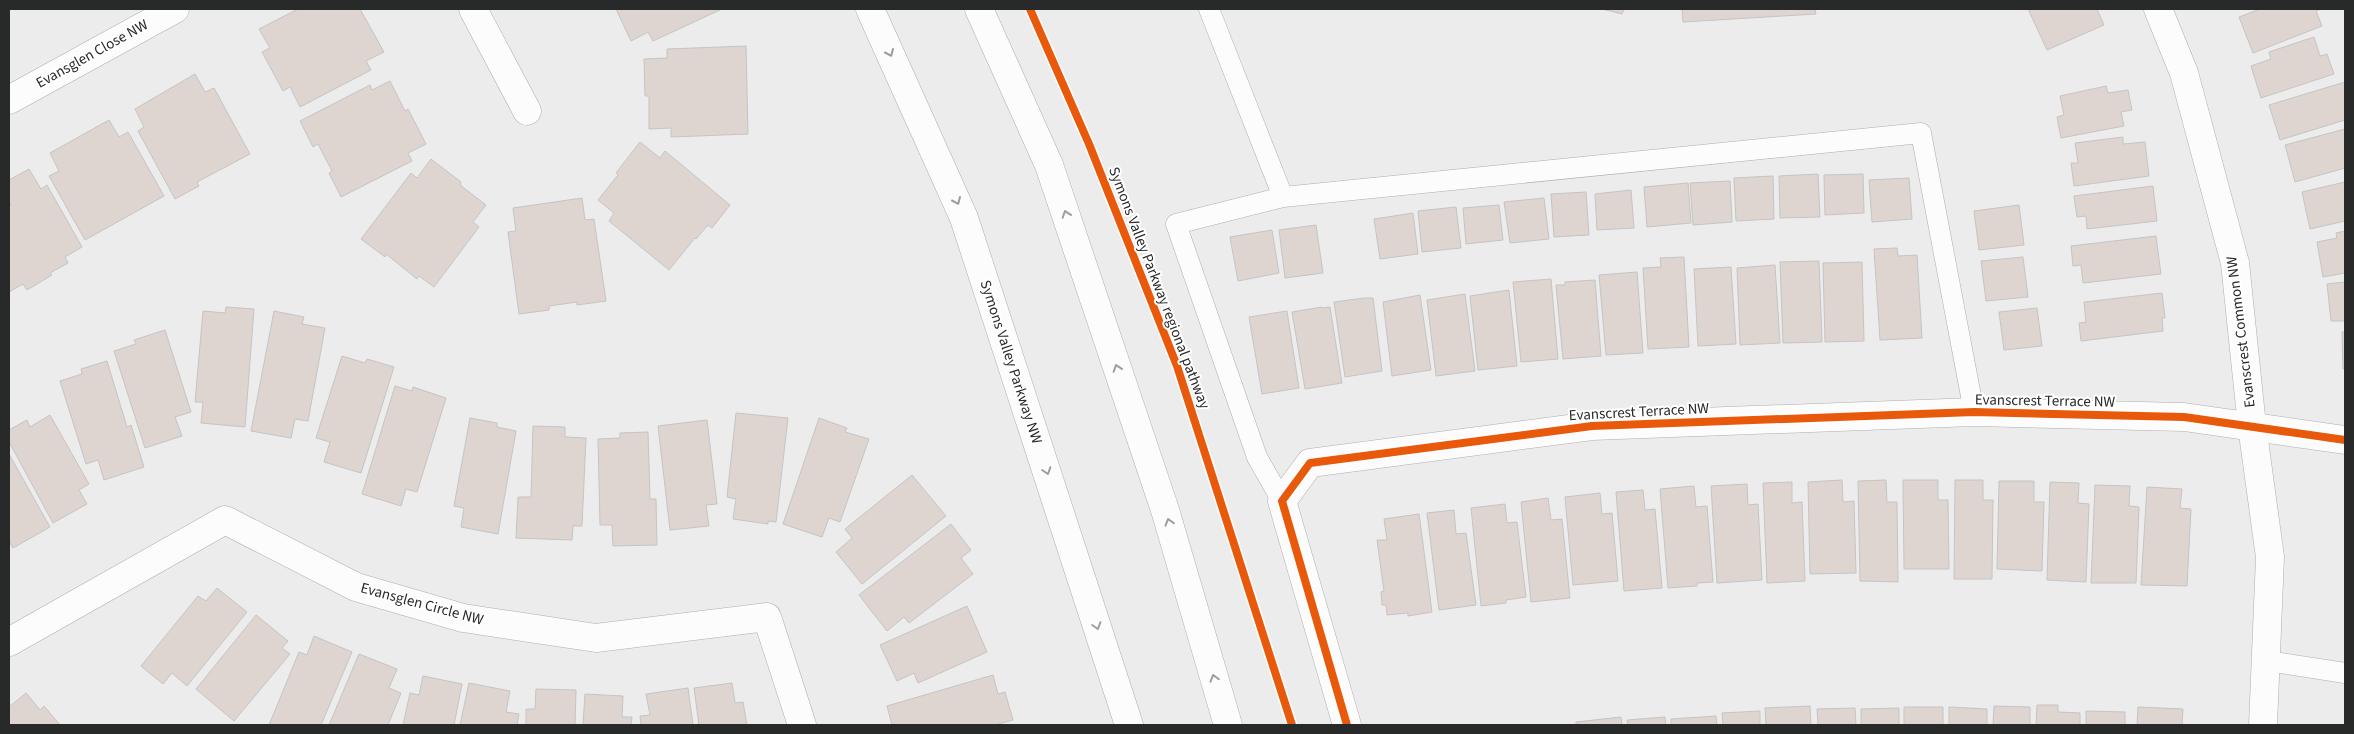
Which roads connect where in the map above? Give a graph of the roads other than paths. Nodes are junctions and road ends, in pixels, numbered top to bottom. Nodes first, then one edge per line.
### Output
1 (176, 9) edge
2 (473, 9) edge
3 (870, 9) edge
4 (979, 9) edge
5 (1209, 9) edge
6 (2158, 9) edge
7 (9, 100) edge
8 (526, 111) dead end
9 (1283, 197) junction
10 (1974, 412) junction
11 (2252, 426) junction
12 (2345, 440) edge
13 (1282, 501) junction
14 (9, 642) edge
15 (2267, 661) junction
16 (2345, 673) edge
17 (802, 725) edge
18 (1128, 725) edge
19 (1228, 725) edge
20 (1347, 725) edge
21 (2263, 725) edge

1 - 7 street, Evansglen Close NW
2 - 8 street
3 -> 18 street, Symons Valley Parkway NW
19 -> 4 street
5 - 9 lane
6 - 11 street, Evanscrest Common NW
9 - 10 lane
9 - 13 lane
10 - 11 street, Evanscrest Terrace NW
10 - 13 street, Evanscrest Terrace NW
11 - 12 street, Evanscrest Terrace NW
11 - 15 street, Evanscrest Common NW
13 - 20 street
14 - 17 street, Evansglen Circle NW
15 - 16 lane
15 - 21 street, Evanscrest Common NW

